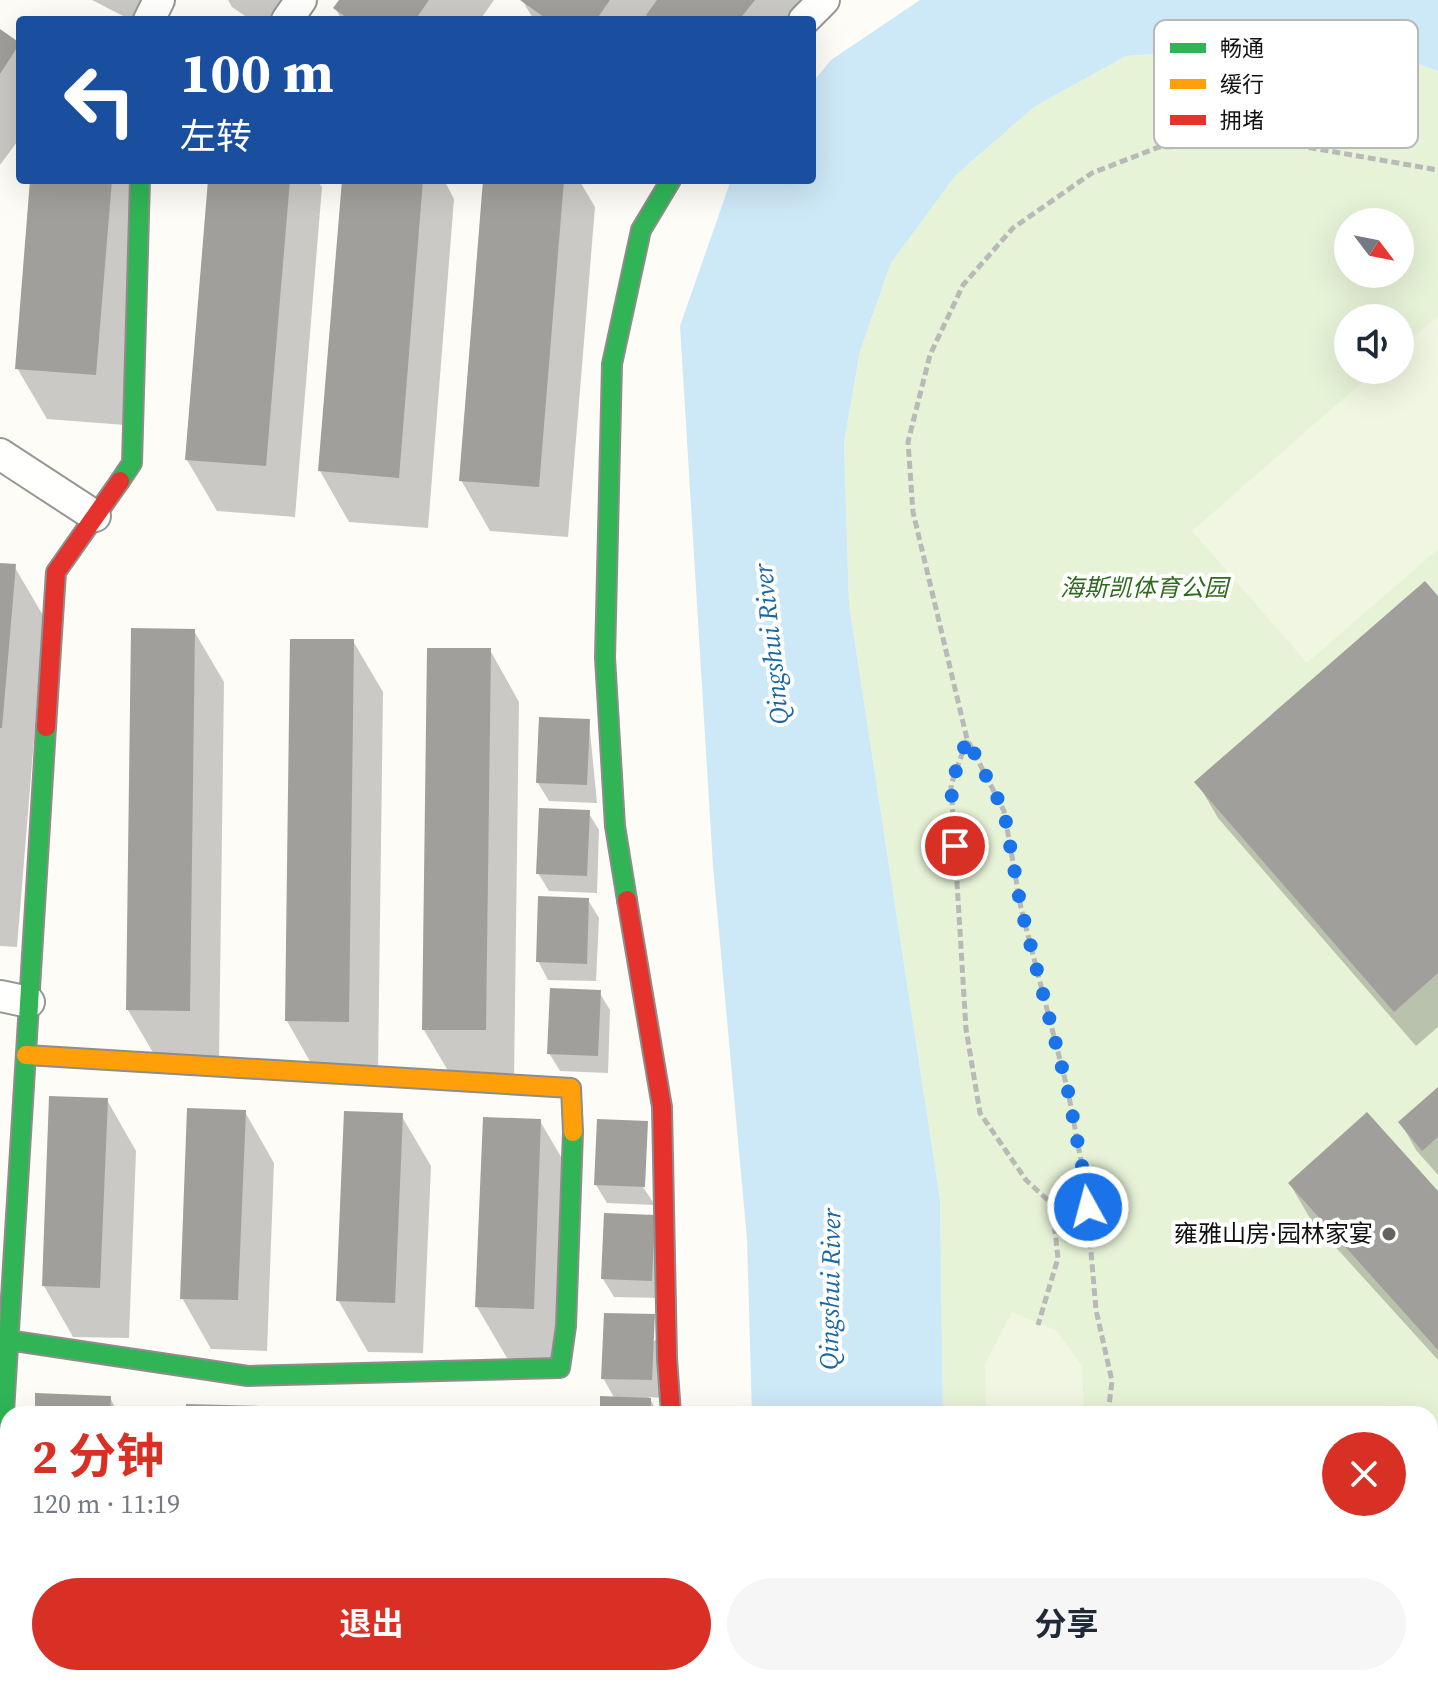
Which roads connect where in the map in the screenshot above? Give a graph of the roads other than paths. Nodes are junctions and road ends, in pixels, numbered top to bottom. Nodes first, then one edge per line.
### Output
1 (824, 0) edge
2 (808, 16) edge
3 (140, 184) edge
4 (669, 184) edge
5 (0, 454) edge
6 (95, 516) junction
7 (15, 999) edge
8 (26, 1055) junction
9 (4, 1340) edge
10 (2, 1406) edge
11 (670, 1406) edge

1 - 2 street
3 - 6 street
4 - 11 street
5 - 6 street
6 - 7 street
7 - 8 street
8 - 9 street
8 - 9 street
9 - 10 street

